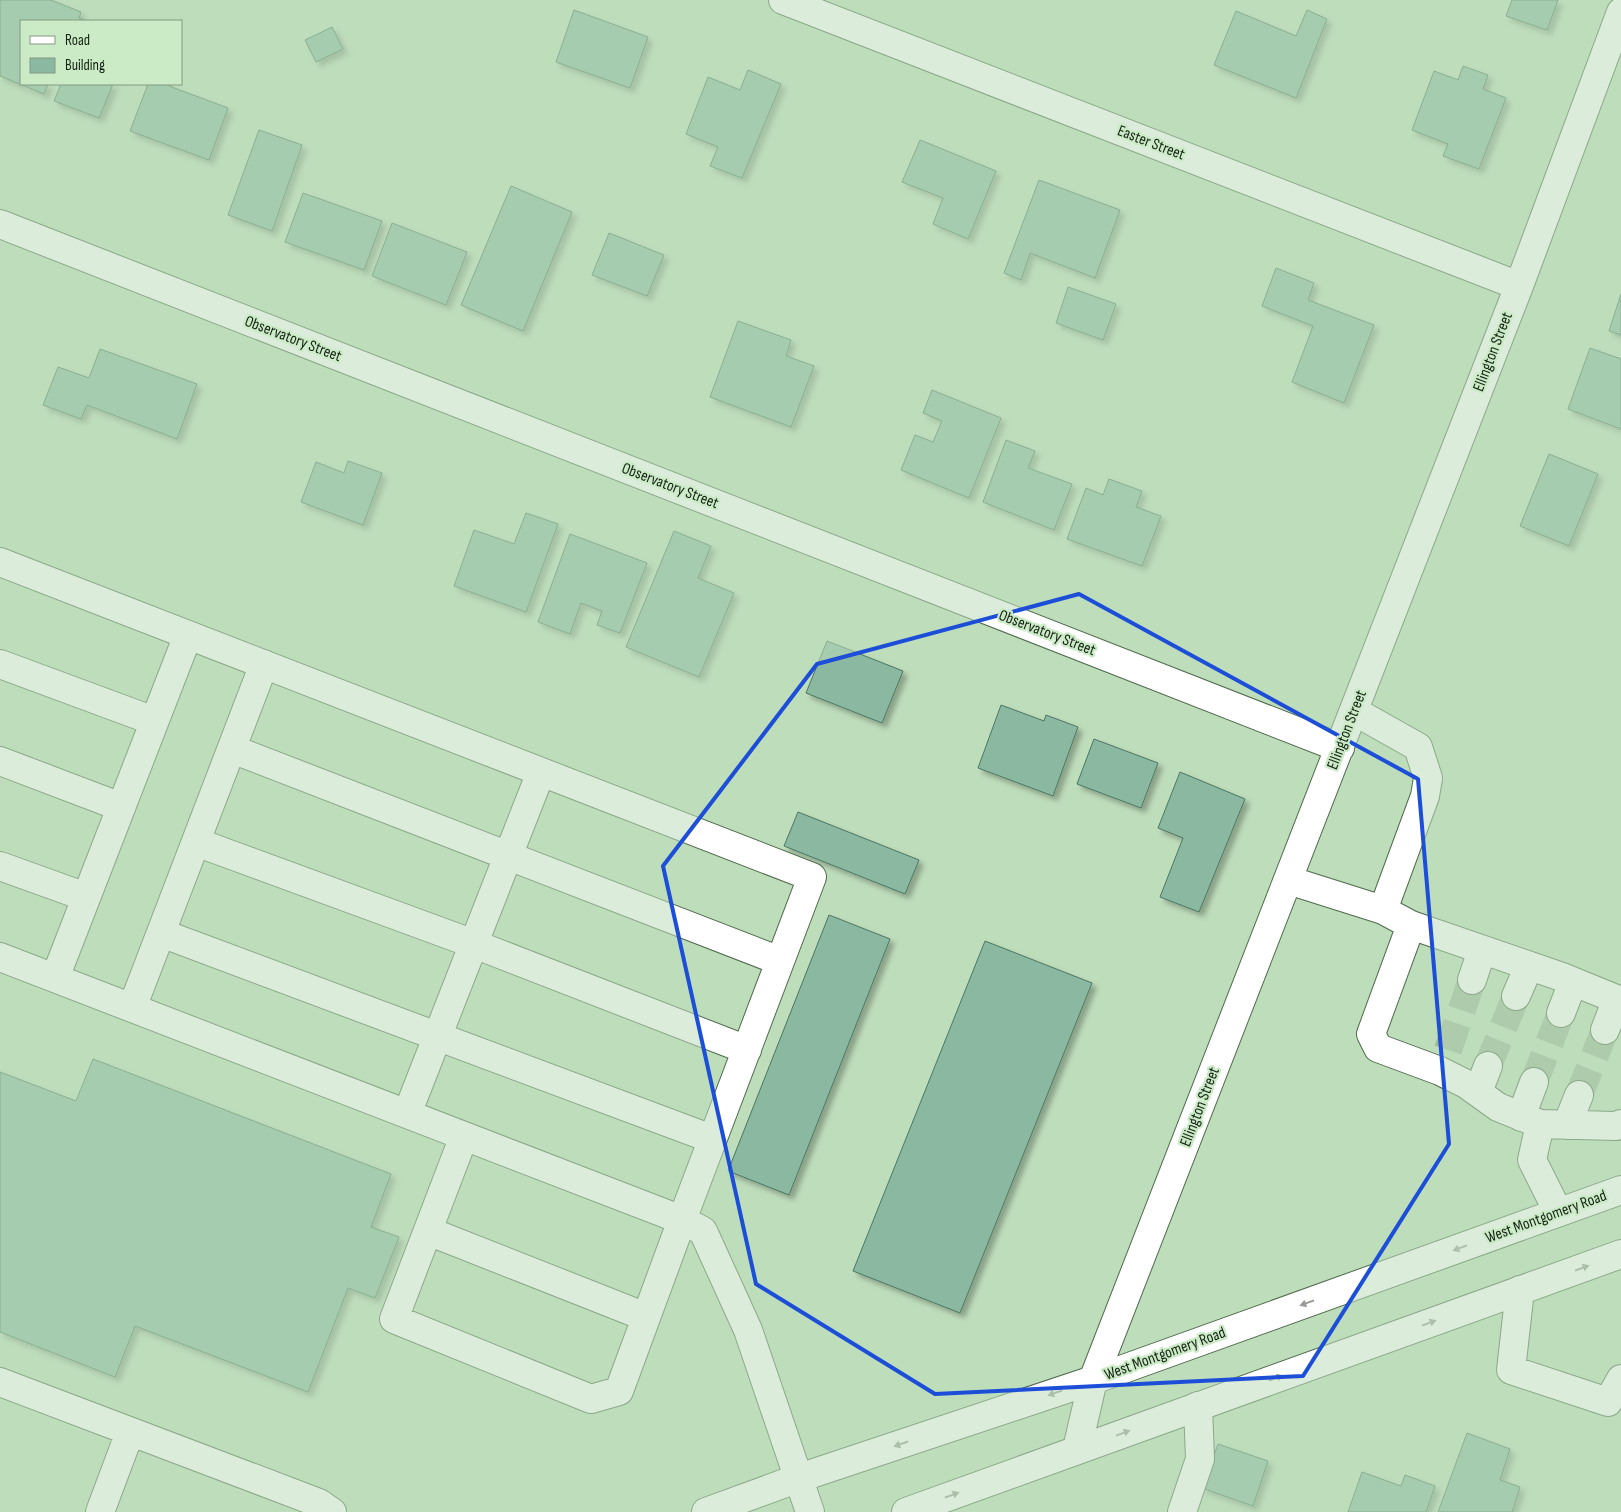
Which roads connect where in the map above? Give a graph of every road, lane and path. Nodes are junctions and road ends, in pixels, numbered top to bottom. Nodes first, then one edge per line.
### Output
1 (783, 0) edge
2 (1621, 12) edge
3 (0, 224) edge
4 (1519, 286) junction
5 (0, 562) edge
6 (188, 635) junction
7 (0, 664) edge
8 (264, 664) junction
9 (1354, 711) junction
10 (154, 721) junction
11 (232, 748) junction
12 (1340, 748) junction
13 (0, 761) edge
14 (541, 772) junction
15 (121, 807) junction
16 (196, 842) junction
17 (508, 857) junction
18 (0, 866) edge
19 (1288, 880) junction
20 (86, 897) junction
21 (1382, 910) junction
22 (1410, 925) junction
23 (161, 933) junction
24 (474, 944) junction
25 (1482, 950) junction
26 (0, 957) edge
27 (780, 961) junction
28 (1528, 966) junction
29 (55, 978) junction
30 (1472, 980) tunnel mouth
31 (1573, 982) junction
32 (1516, 996) tunnel mouth
33 (1619, 1000) edge
34 (132, 1008) junction
35 (1561, 1013) tunnel mouth
36 (1605, 1030) tunnel mouth
37 (438, 1035) junction
38 (747, 1050) junction
39 (1488, 1066) tunnel mouth
40 (1534, 1082) tunnel mouth
41 (1478, 1092) junction
42 (1579, 1095) tunnel mouth
43 (407, 1114) junction
44 (1530, 1120) junction
45 (1621, 1124) edge
46 (1567, 1125) junction
47 (464, 1136) junction
48 (712, 1139) junction
49 (1621, 1190) edge
50 (1558, 1212) junction
51 (682, 1220) junction
52 (428, 1231) junction
53 (1621, 1254) edge
54 (1520, 1290) junction
55 (646, 1317) junction
56 (1621, 1379) edge
57 (1093, 1380) junction
58 (0, 1382) edge
59 (1198, 1406) junction
60 (130, 1432) junction
61 (1077, 1449) junction
62 (799, 1478) junction
63 (100, 1512) edge
64 (332, 1512) edge
65 (706, 1512) edge
66 (810, 1512) edge
67 (906, 1512) edge
68 (1182, 1512) edge

1 - 4 street, Easter Street
2 - 4 street, Ellington Street
3 - 12 street, Observatory Street
4 - 9 street, Ellington Street
5 - 6 street
6 - 8 street
6 - 10 street
7 - 10 street
8 - 11 street
8 - 14 street
9 - 12 street, Ellington Street
9 - 21 street
10 - 15 street
11 - 16 street
11 - 17 street
12 - 19 street, Ellington Street
13 - 15 street
14 - 17 street
14 - 27 street
15 - 20 street
16 - 23 street
16 - 24 street
17 - 24 street
17 - 27 street
18 - 20 street
19 - 21 street
19 - 57 street, Ellington Street
20 - 29 street
21 - 22 street
22 - 25 street
22 - 41 street
23 - 34 street
23 - 37 street
24 - 37 street
24 - 38 street
25 - 28 street
25 - 30 street
26 - 29 street
27 - 38 street
28 - 31 street
28 - 32 street
29 - 34 street
31 - 33 street
31 - 35 street
33 - 36 street
34 - 43 street
37 - 43 street
37 - 48 street
38 - 48 street
39 - 41 street
40 - 44 street
41 - 44 street
42 - 46 street
43 - 47 street
44 - 46 street
44 - 50 street
45 - 46 street
47 - 51 street
47 - 52 street
48 - 51 street
49 - 50 street, West Montgomery Road
50 -> 57 street, West Montgomery Road
51 - 55 street
51 - 62 street
52 - 55 street
52 - 55 street
54 -> 53 street
54 - 56 street
59 -> 54 street
57 - 61 street, Ellington Street
57 -> 62 street, West Montgomery Road
58 - 60 street
61 -> 59 street
59 - 68 street
60 - 63 street
60 - 64 street
67 -> 61 street
62 - 65 street, West Montgomery Road
62 - 66 street

